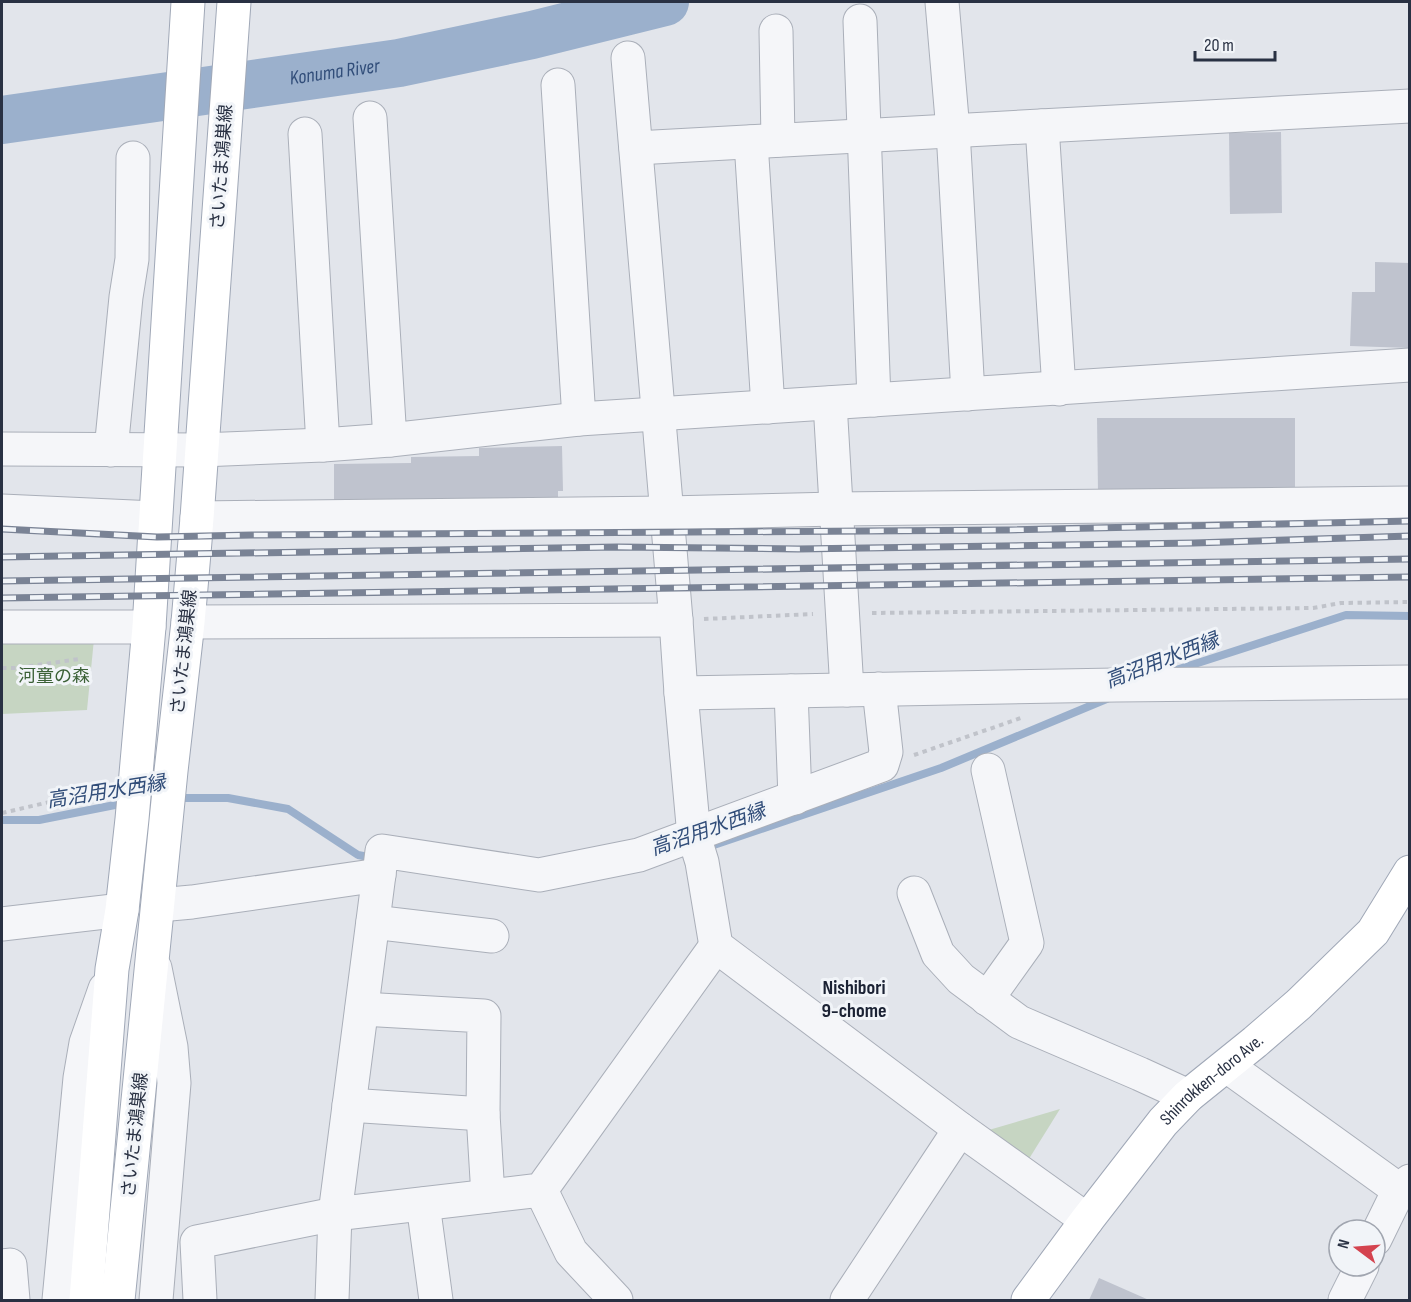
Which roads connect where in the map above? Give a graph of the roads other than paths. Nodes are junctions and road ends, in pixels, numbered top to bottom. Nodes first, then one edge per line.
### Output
1 (188, 2) edge
2 (234, 2) edge
3 (942, 2) edge
4 (860, 21) dead end
5 (776, 31) dead end
6 (628, 58) dead end
7 (558, 85) dead end
8 (1410, 106) edge
9 (370, 118) dead end
10 (1042, 126) junction
11 (953, 131) junction
12 (305, 134) dead end
13 (863, 135) junction
14 (764, 141) junction
15 (636, 148) junction
16 (133, 158) dead end
17 (1410, 365) edge
18 (1059, 388) junction
19 (968, 394) junction
20 (874, 400) junction
21 (830, 403) junction
22 (768, 407) junction
23 (658, 414) junction
24 (579, 419) junction
25 (390, 440) junction
26 (323, 445) junction
27 (2, 449) edge
28 (111, 450) junction
29 (201, 450) junction
30 (160, 451) junction
31 (1410, 503) edge
32 (836, 509) junction
33 (2, 511) edge
34 (667, 513) junction
35 (155, 518) junction
36 (197, 518) junction
37 (676, 620) junction
38 (188, 622) junction
39 (2, 627) edge
40 (149, 627) junction
41 (1410, 682) edge
42 (847, 690) junction
43 (879, 690) junction
44 (791, 691) junction
45 (681, 693) junction
46 (988, 770) dead end
47 (795, 798) junction
48 (698, 849) junction
49 (380, 866) junction
50 (1410, 872) edge
51 (914, 893) dead end
52 (159, 905) junction
53 (122, 910) junction
54 (373, 922) junction
55 (2, 924) edge
56 (492, 936) dead end
57 (716, 946) junction
58 (153, 960) junction
59 (112, 969) junction
60 (987, 999) junction
61 (362, 1009) junction
62 (1227, 1066) junction
63 (1188, 1096) junction
64 (349, 1105) junction
65 (483, 1114) junction
66 (960, 1129) junction
67 (1404, 1185) edge
68 (541, 1190) junction
69 (488, 1196) junction
70 (423, 1204) junction
71 (335, 1214) junction
72 (1386, 1218) edge
73 (1087, 1220) junction
74 (2, 1266) edge
75 (1356, 1278) edge
76 (13, 1300) edge
77 (59, 1300) edge
78 (86, 1300) edge
79 (118, 1300) edge
80 (156, 1300) edge
81 (200, 1300) edge
82 (332, 1300) edge
83 (436, 1300) edge
84 (616, 1300) edge
85 (847, 1300) edge
86 (1028, 1300) edge
87 (1345, 1300) edge

1 - 30 main road, さいたま鴻巣線
2 - 29 main road, さいたま鴻巣線
3 - 11 street
4 - 13 street
5 - 14 street
6 - 15 street
7 - 24 street
8 - 10 street
9 - 25 street
10 - 11 street
10 - 18 street
11 - 13 street
11 - 19 street
12 - 26 street
13 - 14 street
13 - 20 street
14 - 15 street
14 - 22 street
15 - 23 street
16 - 28 street
17 - 18 street
18 - 19 street
19 - 20 street
20 - 21 street
21 - 22 street
21 - 32 street
22 - 23 street
23 - 24 street
23 - 34 street
24 - 25 street
25 - 26 street
26 - 29 street
27 - 28 street
28 - 30 street
29 - 30 street
29 - 36 main road, さいたま鴻巣線
30 - 35 main road, さいたま鴻巣線
31 - 32 street
32 - 34 street
32 - 42 street
33 - 35 street
34 - 36 street
34 - 37 street
35 - 40 main road, さいたま鴻巣線
36 - 38 main road, さいたま鴻巣線
37 - 38 street
37 - 45 street
38 - 52 main road, さいたま鴻巣線
39 - 40 street
40 - 53 main road, さいたま鴻巣線
41 - 43 street
42 - 43 street
42 - 44 street
43 - 47 street
44 - 45 street
44 - 47 street
45 - 48 street
46 - 60 street
47 - 48 street
48 - 49 street
48 - 57 street
49 - 52 street
49 - 54 street
50 - 62 main road, Shinrokken-doro Ave.
51 - 60 street
52 - 58 main road, さいたま鴻巣線
53 - 55 street
53 - 59 main road, さいたま鴻巣線
54 - 56 street
54 - 61 street
57 - 66 street
57 - 68 street
58 - 79 main road, さいたま鴻巣線
58 - 80 street
59 - 77 street
59 - 78 main road, さいたま鴻巣線
60 - 63 street
61 - 64 street
61 - 65 street
62 - 63 main road, Shinrokken-doro Ave.
62 - 67 street
63 - 73 main road, Shinrokken-doro Ave.
64 - 65 street
64 - 71 street
65 - 69 street
66 - 73 street
66 - 85 street
67 - 72 street
68 - 69 street
68 - 84 street
69 - 70 street
70 - 71 street
70 - 83 street
71 - 81 street
71 - 82 street
73 - 86 main road, Shinrokken-doro Ave.
74 - 76 street
75 - 87 street

